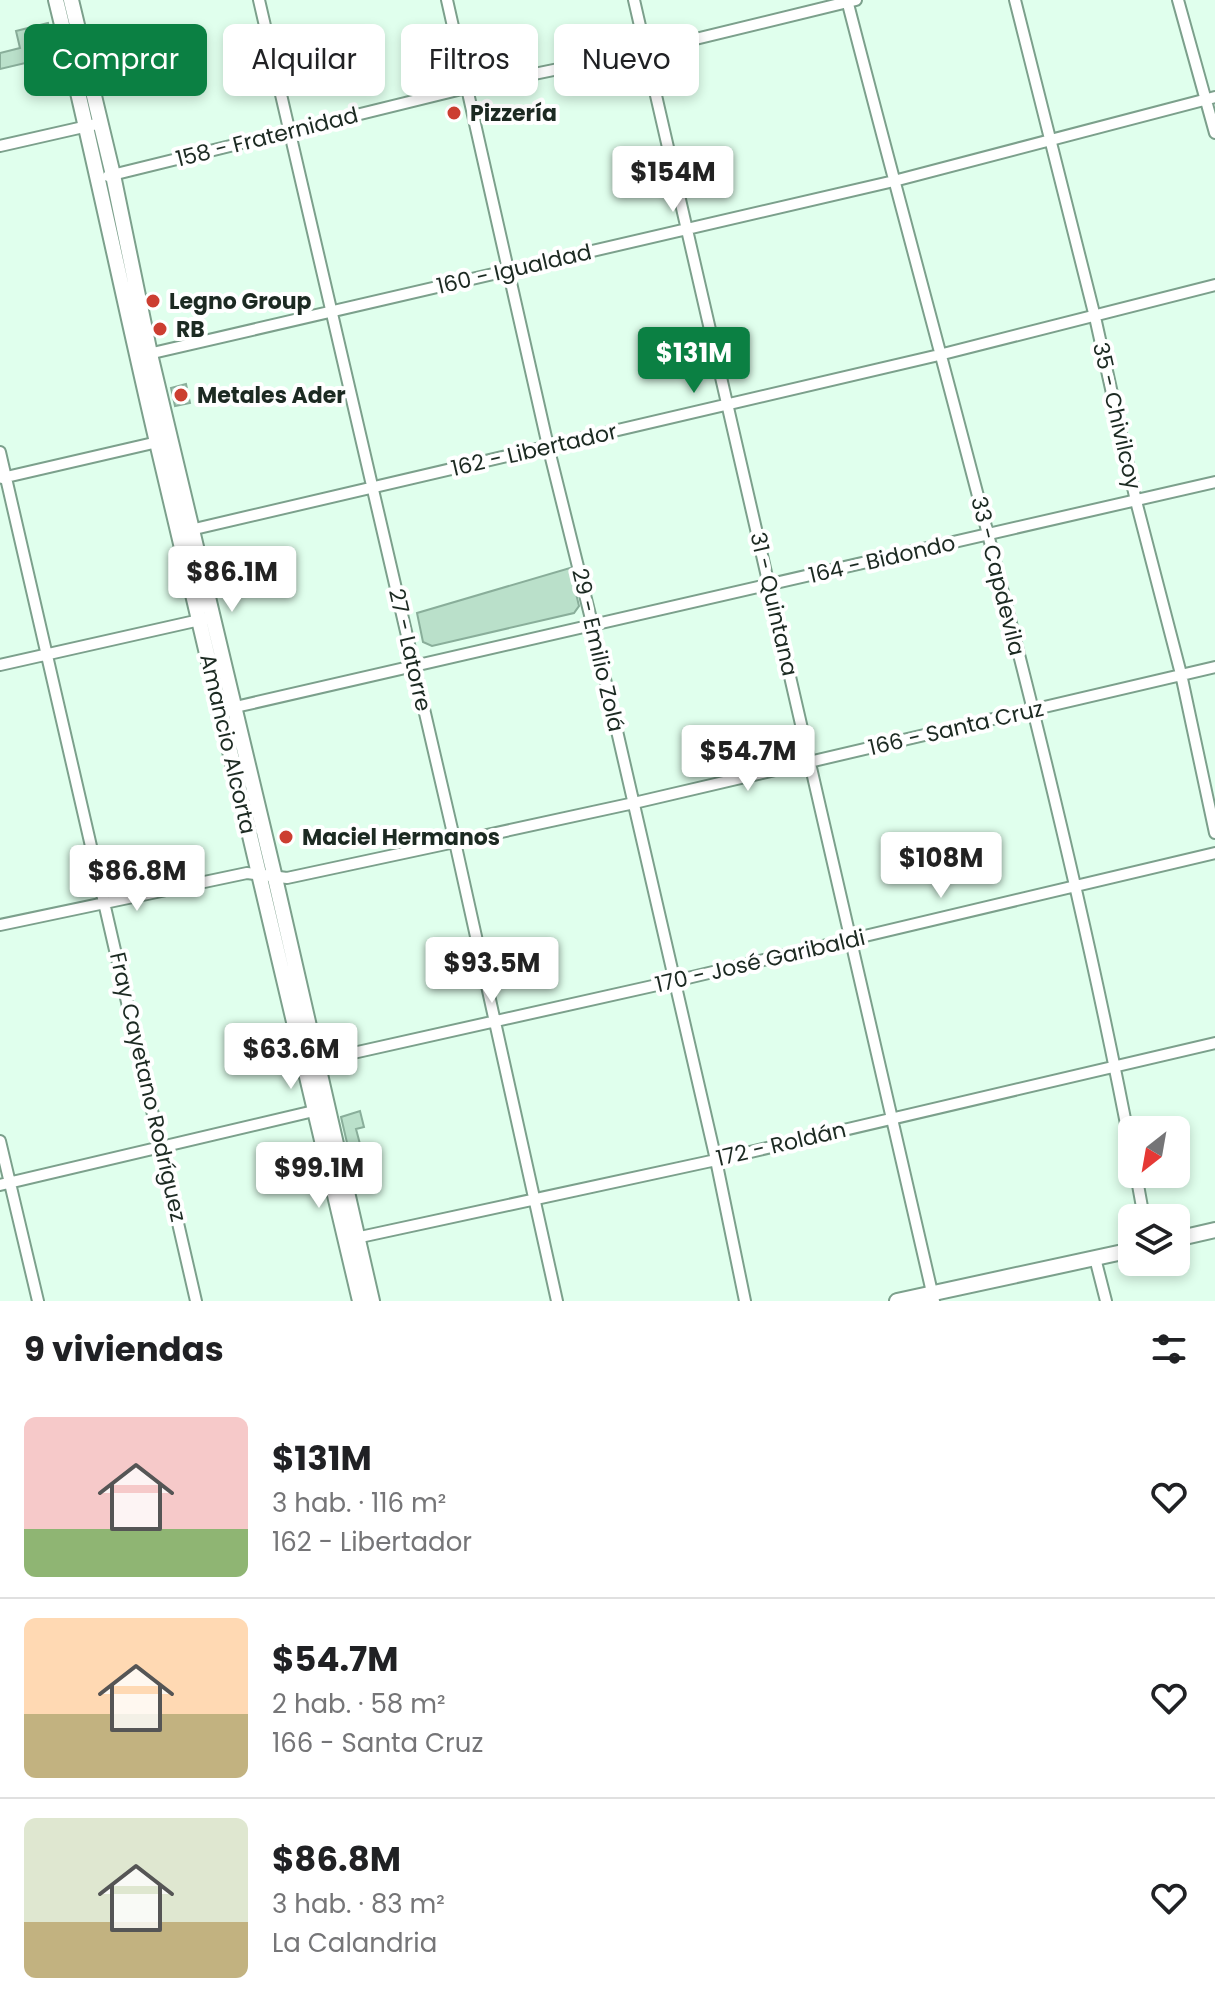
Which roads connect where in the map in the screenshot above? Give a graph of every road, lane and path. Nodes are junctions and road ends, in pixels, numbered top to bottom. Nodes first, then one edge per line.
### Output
1 (56, 0) edge
2 (71, 0) edge
3 (259, 0) edge
4 (447, 0) edge
5 (634, 0) edge
6 (1015, 0) edge
7 (1178, 0) edge
8 (850, 1) edge
9 (452, 24) edge
10 (640, 24) edge
11 (699, 38) edge
12 (433, 96) edge
13 (468, 96) edge
14 (656, 96) edge
15 (1210, 98) edge
16 (94, 124) junction
17 (289, 131) junction
18 (1215, 133) edge
19 (1051, 139) junction
20 (0, 146) edge
21 (106, 177) junction
22 (894, 181) junction
23 (686, 229) junction
24 (509, 270) junction
25 (1215, 285) edge
26 (330, 312) junction
27 (1095, 317) junction
28 (144, 355) junction
29 (939, 355) junction
30 (729, 404) junction
31 (164, 440) junction
32 (548, 446) junction
33 (0, 452) edge
34 (3, 478) edge
35 (1215, 482) edge
36 (372, 488) junction
37 (1136, 501) junction
38 (186, 531) junction
39 (988, 534) junction
40 (769, 585) junction
41 (207, 618) junction
42 (593, 627) junction
43 (47, 654) junction
44 (0, 665) edge
45 (414, 665) junction
46 (1215, 667) edge
47 (1181, 674) junction
48 (228, 709) junction
49 (1032, 711) junction
50 (811, 761) junction
51 (634, 803) junction
52 (1215, 833) edge
53 (455, 842) junction
54 (1215, 853) edge
55 (258, 875) junction
56 (275, 878) junction
57 (1074, 885) junction
58 (104, 902) junction
59 (0, 925) edge
60 (853, 939) junction
61 (675, 981) junction
62 (493, 1022) junction
63 (1215, 1043) edge
64 (310, 1062) junction
65 (1115, 1065) junction
66 (321, 1109) junction
67 (1125, 1116) edge
68 (891, 1118) junction
69 (0, 1141) edge
70 (163, 1147) junction
71 (716, 1160) junction
72 (5, 1184) edge
73 (537, 1200) junction
74 (1215, 1230) edge
75 (1190, 1236) edge
76 (351, 1239) junction
77 (1118, 1253) edge
78 (1095, 1258) junction
79 (933, 1297) edge
80 (38, 1301) edge
81 (196, 1301) edge
82 (360, 1301) edge
83 (372, 1301) edge
84 (557, 1301) edge
85 (745, 1301) edge
86 (897, 1301) edge
87 (1106, 1301) edge

1 - 16 main road
2 - 16 main road
3 - 17 street, 27 - Latorre
4 - 9 street, 29 - Emilio Zolá
5 - 10 street, 31 - Quintana
6 - 19 street, 35 - Chivilcoy
7 - 15 street
8 - 11 street, 158 - Fraternidad
8 - 22 street, 33 - Capdevila
12 - 17 street, 158 - Fraternidad
13 - 24 street, 29 - Emilio Zolá
14 - 23 street, 31 - Quintana
15 - 18 street
15 - 19 street, 160 - Igualdad
16 - 20 street
16 - 21 main road
17 - 21 street, 158 - Fraternidad
17 - 26 street, 27 - Latorre
19 - 22 street, 160 - Igualdad
19 - 27 street, 35 - Chivilcoy
21 - 28 main road
22 - 23 street, 160 - Igualdad
22 - 29 street, 33 - Capdevila
23 - 24 street, 160 - Igualdad
23 - 30 street, 31 - Quintana
24 - 26 street, 160 - Igualdad
24 - 32 street, 29 - Emilio Zolá
25 - 27 street, 162 - Libertador
26 - 28 street, 160 - Igualdad
26 - 36 street, 27 - Latorre
27 - 29 street, 162 - Libertador
27 - 37 street, 35 - Chivilcoy
28 - 31 main road
29 - 30 street, 162 - Libertador
29 - 39 street, 33 - Capdevila
30 - 32 street, 162 - Libertador
30 - 40 street, 31 - Quintana
31 - 34 street
31 - 38 main road
32 - 36 street, 162 - Libertador
32 - 42 street, 29 - Emilio Zolá
33 - 34 street, Fray Cayetano Rodríguez
34 - 43 street, Fray Cayetano Rodríguez
35 - 37 street, 164 - Bidondo
36 - 38 street, 162 - Libertador
36 - 45 street, 27 - Latorre
37 - 39 street, 164 - Bidondo
37 - 47 street, 35 - Chivilcoy
38 - 41 main road
39 - 40 street, 164 - Bidondo
39 - 49 street, 33 - Capdevila
40 - 42 street, 164 - Bidondo
40 - 50 street, 31 - Quintana
41 - 43 street
41 - 48 main road
42 - 45 street, 164 - Bidondo
42 - 51 street, 29 - Emilio Zolá
43 - 44 street
43 - 58 street, Fray Cayetano Rodríguez
45 - 48 street, 164 - Bidondo
45 - 53 street, 27 - Latorre
46 - 47 street, 166 - Santa Cruz
47 - 49 street, 166 - Santa Cruz
47 - 52 street, 35 - Chivilcoy
48 - 55 main road, Amancio Alcorta
48 - 56 main road
49 - 50 street, 166 - Santa Cruz
49 - 57 street, 33 - Capdevila
50 - 51 street, 166 - Santa Cruz
50 - 60 street, 31 - Quintana
51 - 53 street, 166 - Santa Cruz
51 - 61 street, 29 - Emilio Zolá
53 - 56 street, 166 - Santa Cruz
53 - 62 street, 27 - Latorre
54 - 57 street, 170 - José Garibaldi
55 - 56 street, 166 - Santa Cruz
55 - 58 street, 166 - Santa Cruz
55 - 64 main road, Amancio Alcorta
56 - 64 main road
57 - 60 street, 170 - José Garibaldi
57 - 65 street, 33 - Capdevila
58 - 59 street, 166 - Santa Cruz
58 - 70 street, Fray Cayetano Rodríguez
60 - 61 street, 170 - José Garibaldi
60 - 68 street, 31 - Quintana
61 - 62 street, 170 - José Garibaldi
61 - 71 street, 29 - Emilio Zolá
62 - 64 street, 170 - José Garibaldi
62 - 73 street, 27 - Latorre
63 - 65 street, 172 - Roldán
64 - 66 main road
65 - 67 street, 33 - Capdevila
65 - 68 street, 172 - Roldán
66 - 70 street
66 - 76 main road
68 - 71 street, 172 - Roldán
68 - 79 street, 31 - Quintana
69 - 72 street
70 - 72 street
70 - 81 street, Fray Cayetano Rodríguez
71 - 73 street, 172 - Roldán
71 - 85 street, 29 - Emilio Zolá
72 - 80 street
73 - 76 street, 172 - Roldán
73 - 84 street, 27 - Latorre
74 - 75 main road
76 - 82 main road
76 - 83 main road
77 - 78 main road
78 - 79 main road
78 - 87 street
79 - 86 main road

